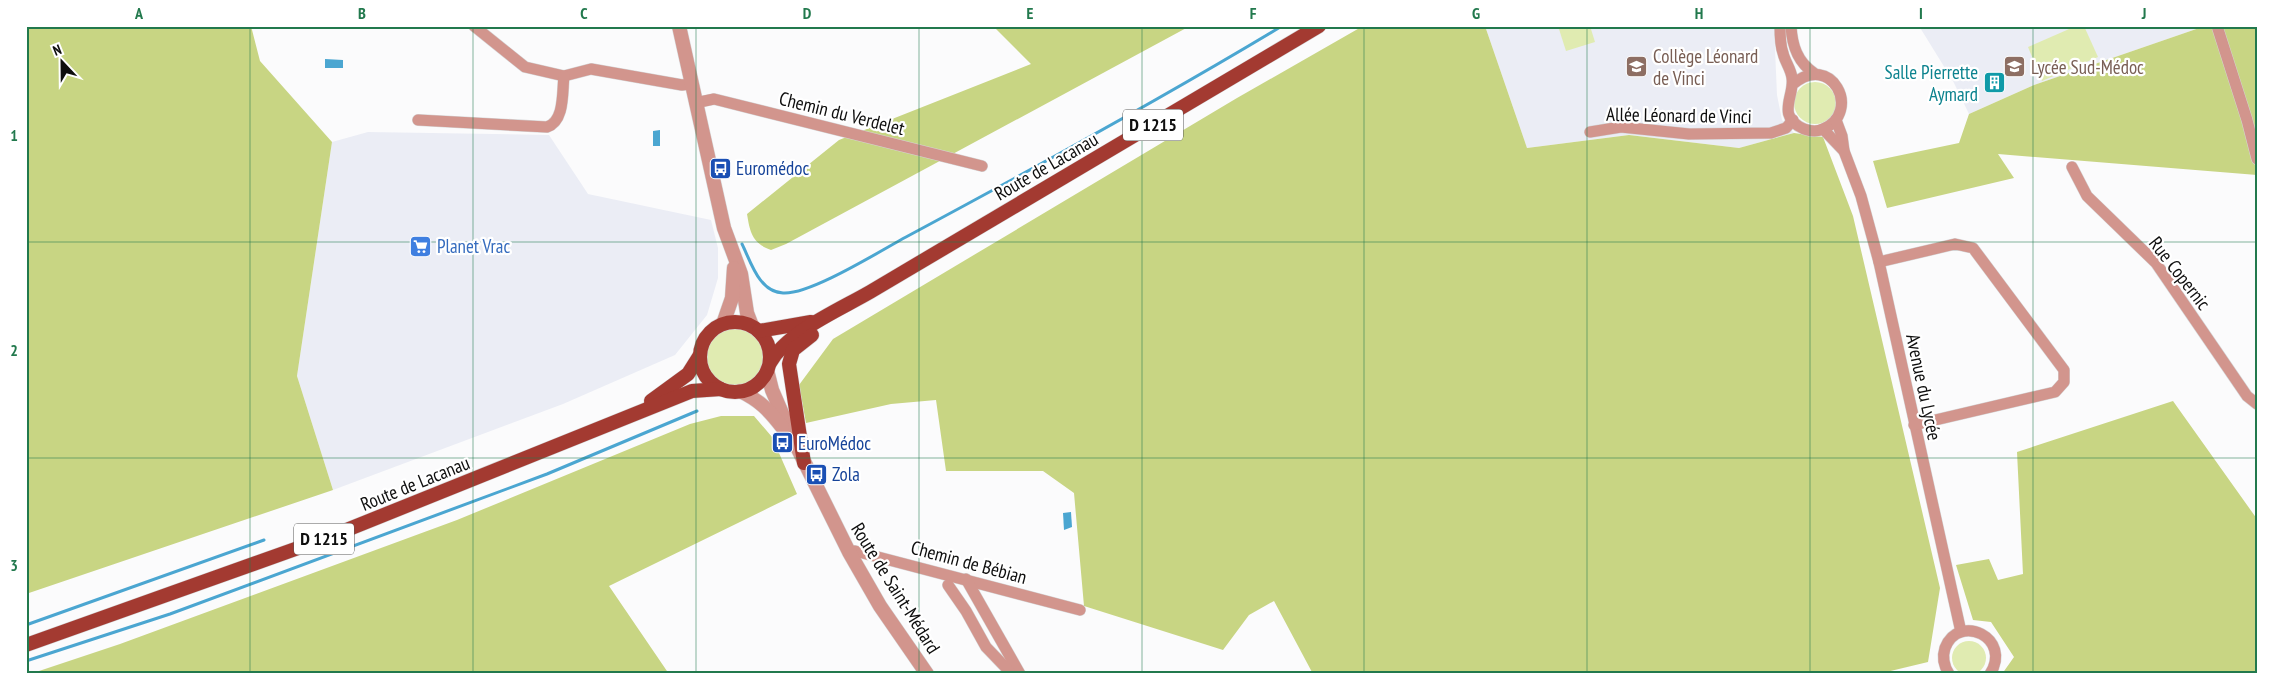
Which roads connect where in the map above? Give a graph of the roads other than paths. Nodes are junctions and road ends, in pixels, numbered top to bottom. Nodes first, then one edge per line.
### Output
1 (474, 26) edge
2 (679, 26) edge
3 (1319, 26) edge
4 (1780, 26) edge
5 (1791, 26) edge
6 (2217, 26) edge
7 (1814, 73) junction
8 (564, 76) junction
9 (690, 84) junction
10 (1792, 85) junction
11 (695, 103) junction
12 (418, 120) dead end
13 (1792, 120) junction
14 (1836, 120) junction
15 (1823, 129) junction
16 (1590, 132) dead end
17 (1844, 151) junction
18 (2257, 158) edge
19 (982, 166) dead end
20 (2072, 167) dead end
21 (734, 258) junction
22 (1878, 262) junction
23 (894, 278) junction
24 (817, 321) junction
25 (723, 324) junction
26 (756, 328) junction
27 (700, 355) junction
28 (768, 366) junction
29 (721, 389) junction
30 (740, 391) junction
31 (2257, 404) edge
32 (618, 420) junction
33 (1914, 425) junction
34 (794, 441) junction
35 (804, 462) junction
36 (849, 552) junction
37 (966, 579) junction
38 (948, 586) dead end
39 (1080, 610) dead end
40 (1961, 632) junction
41 (26, 646) edge
42 (927, 674) edge
43 (1012, 674) edge
44 (1020, 674) edge
45 (1950, 674) edge
46 (1990, 674) edge

1 - 8 street
2 - 9 street
3 - 23 main road, Route de Lacanau / D 1215
4 - 10 street
5 - 7 street
6 - 18 street
7 - 10 street
7 - 14 street
8 - 9 street
8 - 12 street
9 - 11 street
10 - 13 street
11 - 19 street, Chemin du Verdelet
11 - 21 street
13 - 15 street
13 - 16 street, Allée Léonard de Vinci
14 - 15 street
14 - 17 street, Avenue du Lycée
15 - 17 street, Avenue du Lycée
17 - 22 street, Avenue du Lycée
20 - 31 street, Rue Copernic
21 - 25 street
21 - 26 street
22 - 33 street, Avenue du Lycée
22 - 33 street
23 - 24 main road, Route de Lacanau / D 1215
23 - 35 main road
24 - 26 main road, Route de Lacanau / D 1215
24 - 28 main road, Route de Lacanau / D 1215
25 - 26 main road, Route de Lacanau
25 - 27 main road, Route de Lacanau
26 - 28 main road
27 - 29 main road
27 - 32 main road, Route de Lacanau / D 1215
28 - 30 main road, Route de Lacanau
28 - 34 street, Route de Saint-Médard
29 - 30 main road, Route de Lacanau
29 - 32 main road, Route de Lacanau / D 1215
30 - 34 street, Route de Saint-Médard
32 - 41 main road, Route de Lacanau / D 1215
33 - 40 street, Avenue du Lycée
34 - 35 street, Route de Saint-Médard
35 - 36 street, Route de Saint-Médard
36 - 37 street, Chemin de Bébian
36 - 42 street, Route de Saint-Médard
37 - 39 street, Chemin de Bébian
37 - 44 street
38 - 43 street
40 - 45 street
40 - 46 street

